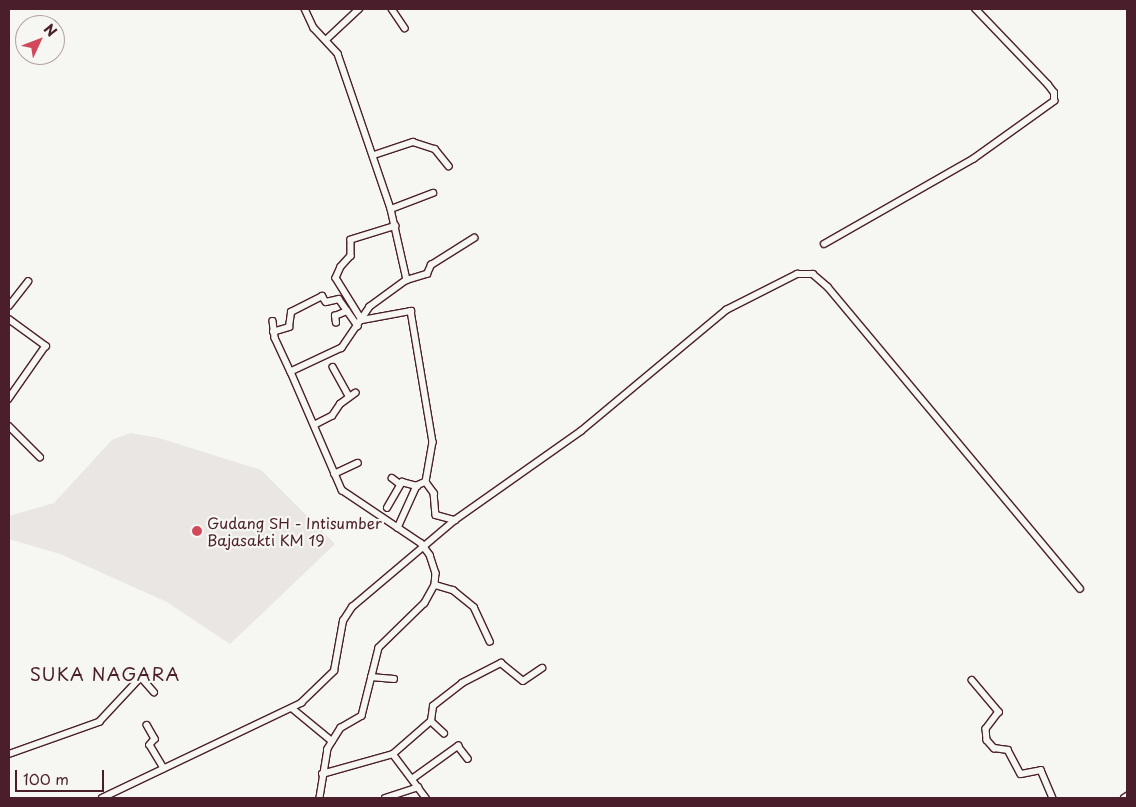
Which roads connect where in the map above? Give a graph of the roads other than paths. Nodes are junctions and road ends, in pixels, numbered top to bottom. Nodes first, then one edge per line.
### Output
1 (305, 9) edge
2 (359, 9) edge
3 (392, 9) edge
4 (975, 9) edge
5 (405, 28) dead end
6 (327, 39) junction
7 (374, 155) junction
8 (449, 166) dead end
9 (433, 194) dead end
10 (391, 209) junction
11 (396, 226) junction
12 (474, 238) dead end
13 (824, 244) dead end
14 (407, 280) junction
15 (28, 282) dead end
16 (9, 306) edge
17 (348, 311) junction
18 (9, 319) edge
19 (362, 320) junction
20 (273, 321) dead end
21 (336, 323) dead end
22 (358, 326) junction
23 (273, 332) junction
24 (333, 367) dead end
25 (291, 372) junction
26 (355, 393) dead end
27 (349, 396) junction
28 (9, 399) edge
29 (314, 425) junction
30 (9, 426) edge
31 (40, 457) dead end
32 (358, 463) dead end
33 (334, 474) junction
34 (392, 478) dead end
35 (426, 482) junction
36 (400, 484) junction
37 (417, 486) junction
38 (387, 508) dead end
39 (455, 520) junction
40 (398, 528) junction
41 (424, 546) junction
42 (435, 585) junction
43 (1080, 588) dead end
44 (490, 641) dead end
45 (542, 668) dead end
46 (371, 676) junction
47 (394, 679) dead end
48 (972, 680) dead end
49 (154, 692) dead end
50 (292, 708) junction
51 (431, 721) junction
52 (148, 725) dead end
53 (444, 733) dead end
54 (332, 741) junction
55 (9, 754) edge
56 (393, 754) junction
57 (468, 759) dead end
58 (164, 768) junction
59 (322, 774) junction
60 (412, 779) junction
61 (418, 787) junction
62 (1127, 796) edge
63 (102, 798) edge
64 (320, 798) edge
65 (385, 798) edge
66 (426, 798) edge
67 (1053, 798) edge
68 (1124, 798) edge

1 - 6 street
2 - 6 street
3 - 5 street
4 - 13 street
6 - 7 street
7 - 8 street
7 - 10 street
9 - 10 street
10 - 11 street
11 - 14 street
11 - 19 street
12 - 14 street
14 - 19 street
15 - 16 street
17 - 21 street
17 - 22 street
17 - 23 street
18 - 28 street
19 - 22 street
19 - 35 street
20 - 23 street
22 - 25 street
23 - 25 street
24 - 27 street
25 - 29 street
26 - 27 street
27 - 29 street
29 - 33 street
30 - 31 street
32 - 33 street
33 - 40 street
34 - 36 street
35 - 37 street
35 - 39 street
36 - 37 street
36 - 38 street
37 - 40 street
39 - 41 street
39 - 43 street
40 - 41 street
41 - 42 street
41 - 50 street
42 - 44 street
42 - 46 street
45 - 51 street
46 - 47 street
46 - 54 street
48 - 67 street
49 - 55 street
50 - 54 street
50 - 58 street
51 - 53 street
51 - 56 street
52 - 58 street
54 - 59 street
56 - 59 street
56 - 60 street
57 - 60 street
58 - 63 street
59 - 64 street
60 - 61 street
61 - 65 street
61 - 66 street
62 - 68 street

